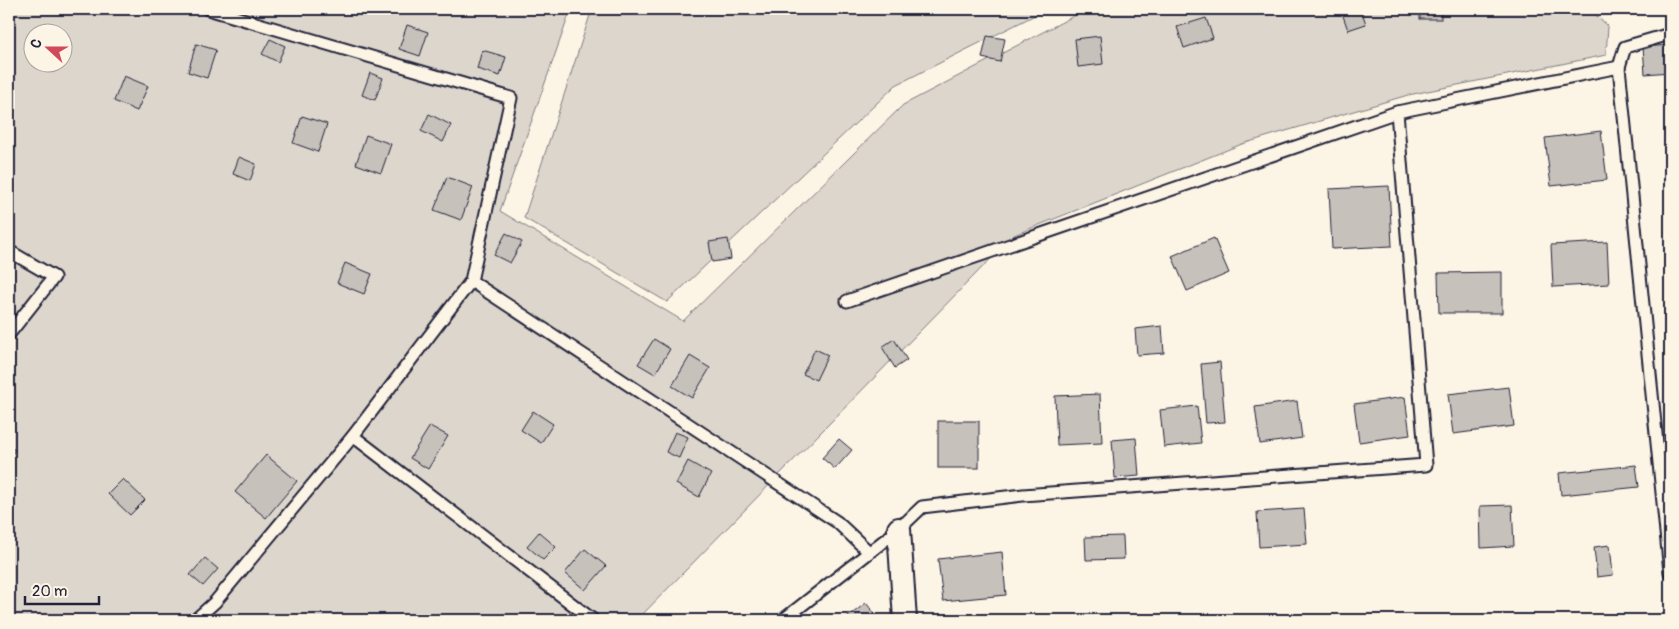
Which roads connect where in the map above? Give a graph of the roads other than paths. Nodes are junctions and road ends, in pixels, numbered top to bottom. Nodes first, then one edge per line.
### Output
1 (208, 9) edge
2 (1670, 34) edge
3 (1619, 67) junction
4 (1397, 112) junction
5 (9, 251) edge
6 (472, 280) junction
7 (847, 301) dead end
8 (9, 334) edge
9 (353, 436) junction
10 (899, 529) junction
11 (869, 552) junction
12 (1670, 572) edge
13 (195, 620) edge
14 (593, 620) edge
15 (782, 620) edge
16 (905, 620) edge

1 - 6 lane
2 - 3 lane
3 - 4 lane
3 - 12 lane
4 - 7 lane
4 - 10 lane
5 - 8 lane
6 - 9 lane
6 - 11 lane
9 - 13 lane
9 - 14 lane
10 - 11 lane
10 - 16 street
11 - 15 lane

